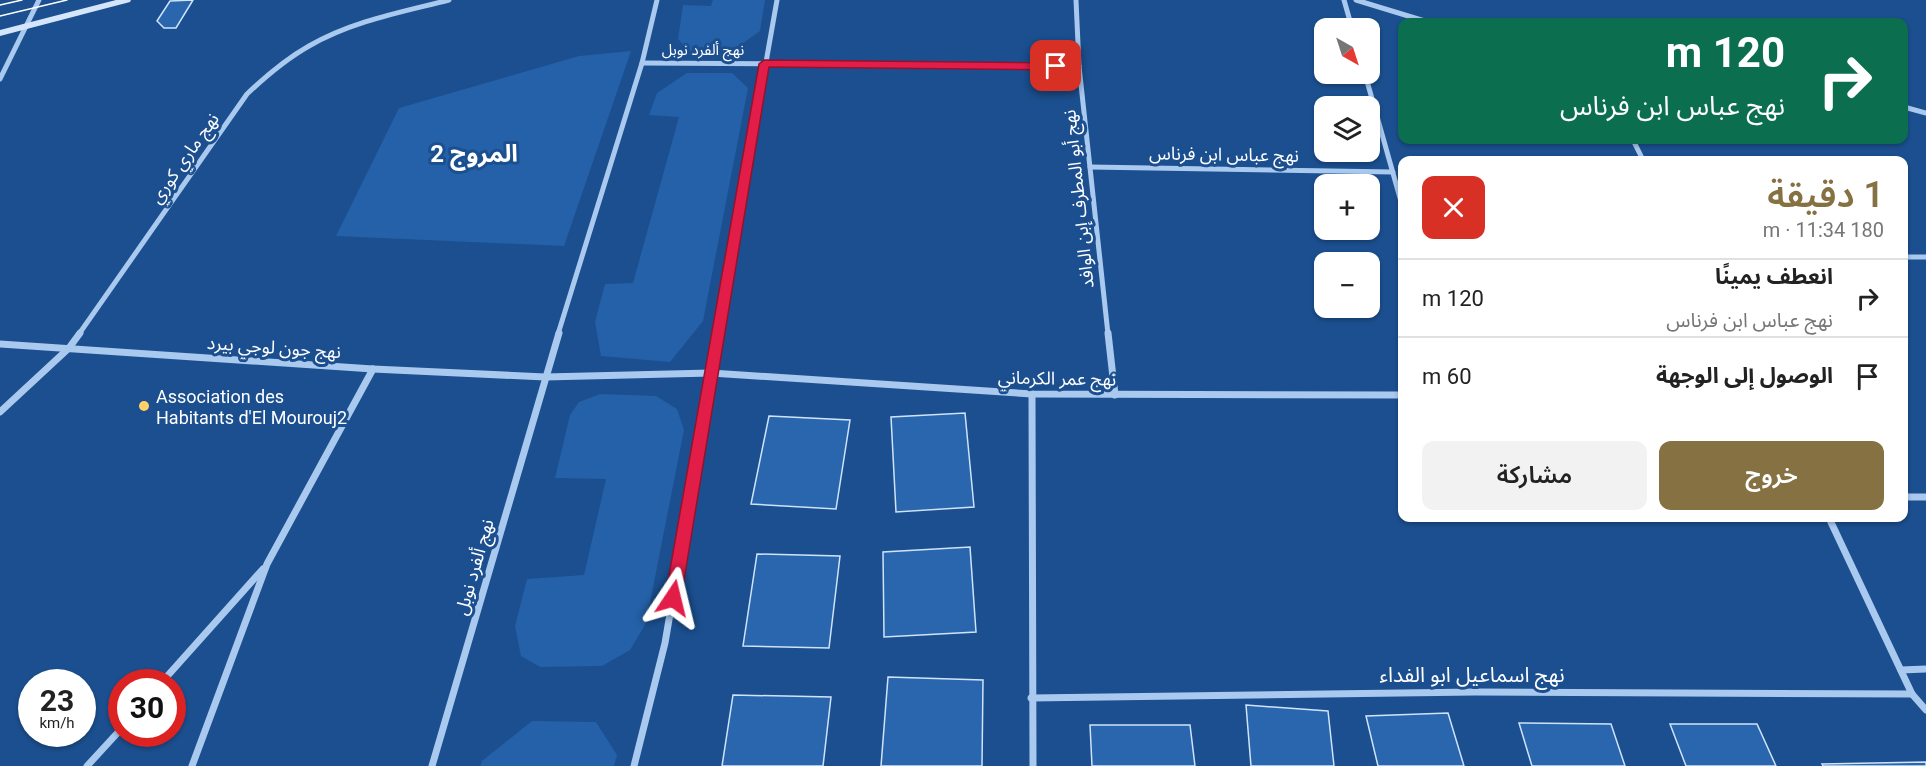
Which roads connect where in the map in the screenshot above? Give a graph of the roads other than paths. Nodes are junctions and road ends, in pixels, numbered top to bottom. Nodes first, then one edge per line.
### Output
1 (39, 0) edge
2 (127, 0) edge
3 (449, 0) edge
4 (657, 0) edge
5 (777, 0) edge
6 (1076, 0) edge
7 (1344, 0) edge
8 (1356, 0) edge
9 (1349, 18) edge
10 (1415, 18) edge
11 (26, 27) junction
12 (0, 33) edge
13 (642, 63) junction
14 (764, 64) junction
15 (1079, 66) junction
16 (0, 79) edge
17 (1368, 84) edge
18 (1908, 108) edge
19 (1926, 113) edge
20 (1090, 167) junction
21 (1393, 172) junction
22 (1398, 190) edge
23 (1908, 257) edge
24 (1926, 257) edge
25 (0, 344) edge
26 (69, 348) junction
27 (373, 369) junction
28 (711, 373) junction
29 (545, 377) junction
30 (1032, 394) junction
31 (1115, 395) junction
32 (1398, 395) edge
33 (0, 412) edge
34 (1908, 497) edge
35 (1926, 497) edge
36 (1831, 522) edge
37 (267, 564) junction
38 (174, 669) edge
39 (1901, 669) junction
40 (1926, 669) edge
41 (1912, 694) junction
42 (1031, 698) junction
43 (1926, 710) edge
44 (108, 743) edge
45 (87, 766) edge
46 (192, 766) edge
47 (432, 766) edge
48 (634, 766) edge
49 (1033, 766) edge

1 - 11 street
2 - 11 street
3 - 26 street, نهج ماري كوري
4 - 13 street, نهج ألفرد نوبل
5 - 14 street, نهج ألفرد نوبل
6 - 15 street, نهج أبو المطرف إبن الوافد
7 - 9 street
8 - 10 street
11 - 12 street
11 - 16 street
13 - 14 street, نهج ألفرد نوبل
13 - 29 street, نهج ألفرد نوبل
14 - 15 street
14 - 28 street, نهج ألفرد نوبل
15 - 20 street, نهج أبو المطرف إبن الوافد
17 - 21 street
18 - 19 street
20 - 21 street, نهج عباس ابن فرناس
20 - 31 street, نهج أبو المطرف إبن الوافد
21 - 22 street
23 - 24 street
25 - 26 street, نهج جون لوجي بيرد
26 - 27 street, نهج جون لوجي بيرد
26 - 33 street, نهج ماري كوري
27 - 29 street, نهج جون لوجي بيرد
27 - 37 street
28 - 29 street
28 - 30 street, نهج عمر الكرماني
28 - 48 street, نهج ألفرد نوبل
29 - 47 street, نهج ألفرد نوبل
30 - 31 street, نهج عمر الكرماني
30 - 42 street
31 - 32 street, نهج عمر الكرماني
34 - 35 street
36 - 39 street
37 - 38 street
37 - 46 street
39 - 40 street
39 - 41 street
41 - 42 street, نهج اسماعيل ابو الفداء
41 - 43 street
42 - 49 street
44 - 45 street

